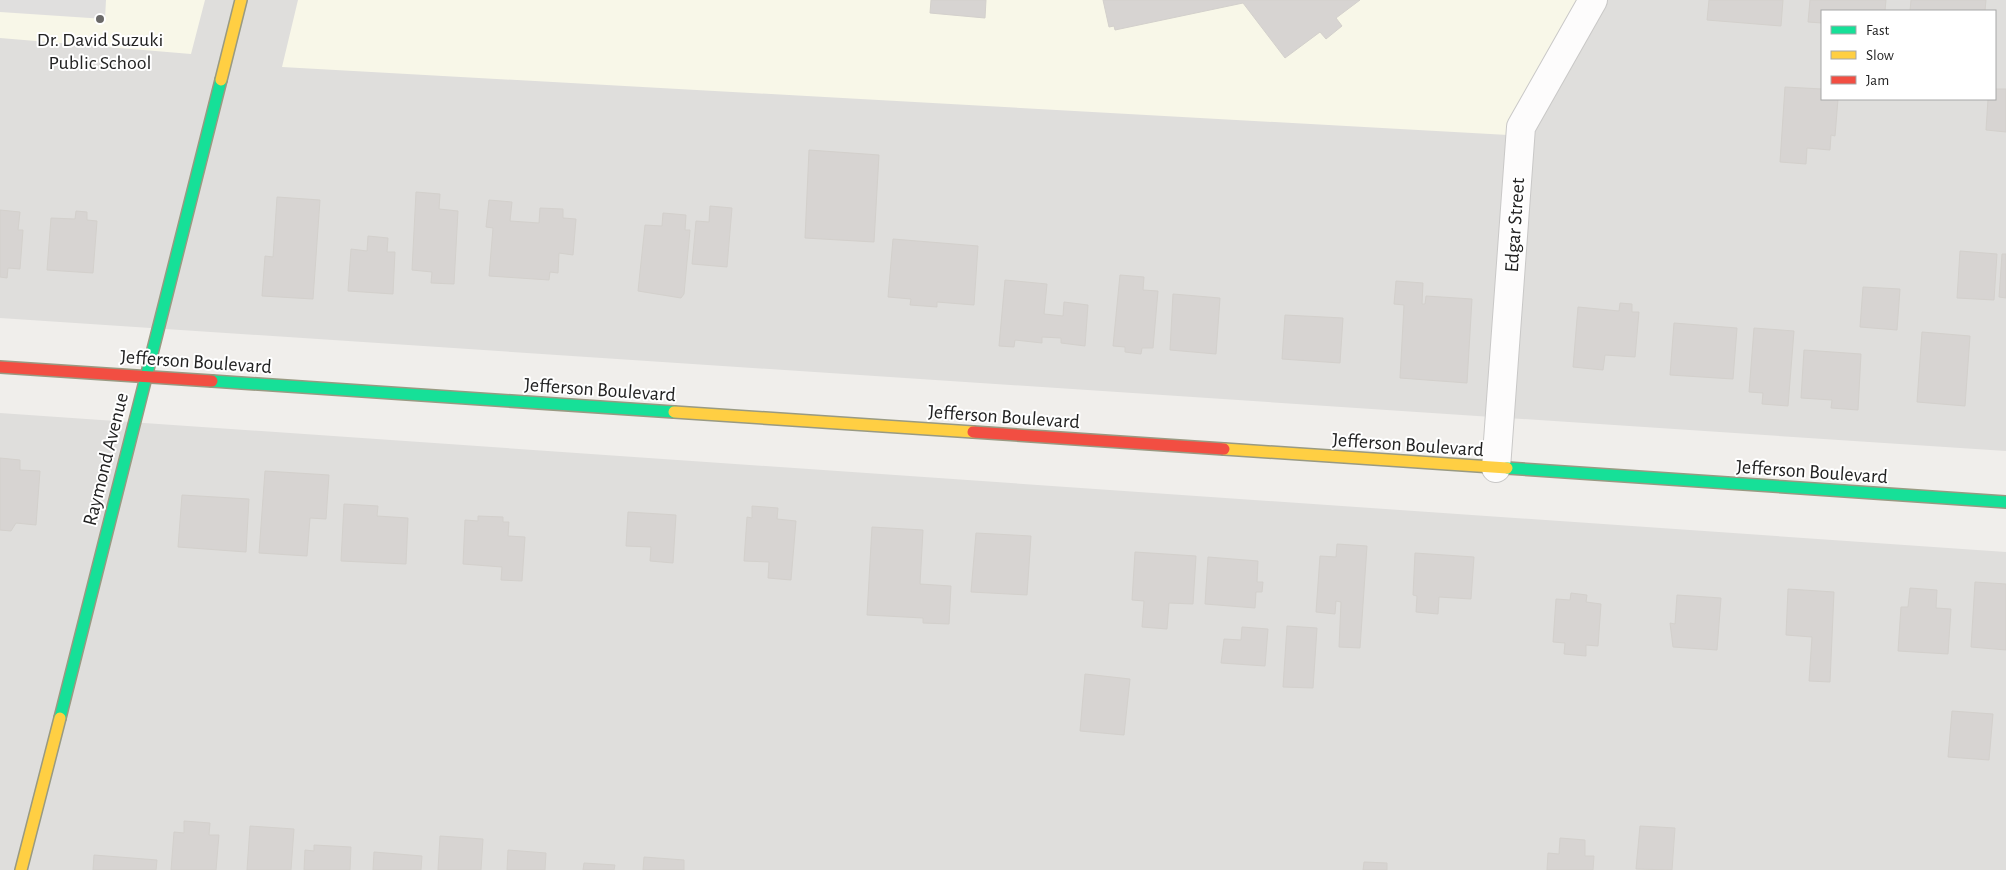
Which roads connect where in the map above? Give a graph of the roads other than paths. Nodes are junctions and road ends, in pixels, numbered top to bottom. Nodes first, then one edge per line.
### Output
1 (241, 0) edge
2 (1593, 0) edge
3 (0, 367) edge
4 (145, 376) junction
5 (1496, 468) junction
6 (2006, 502) edge
7 (21, 870) edge

1 - 4 street, Raymond Avenue
2 - 5 street, Edgar Street
3 - 4 street, Jefferson Boulevard
4 - 5 street, Jefferson Boulevard
4 - 7 street, Raymond Avenue
5 - 6 street, Jefferson Boulevard

